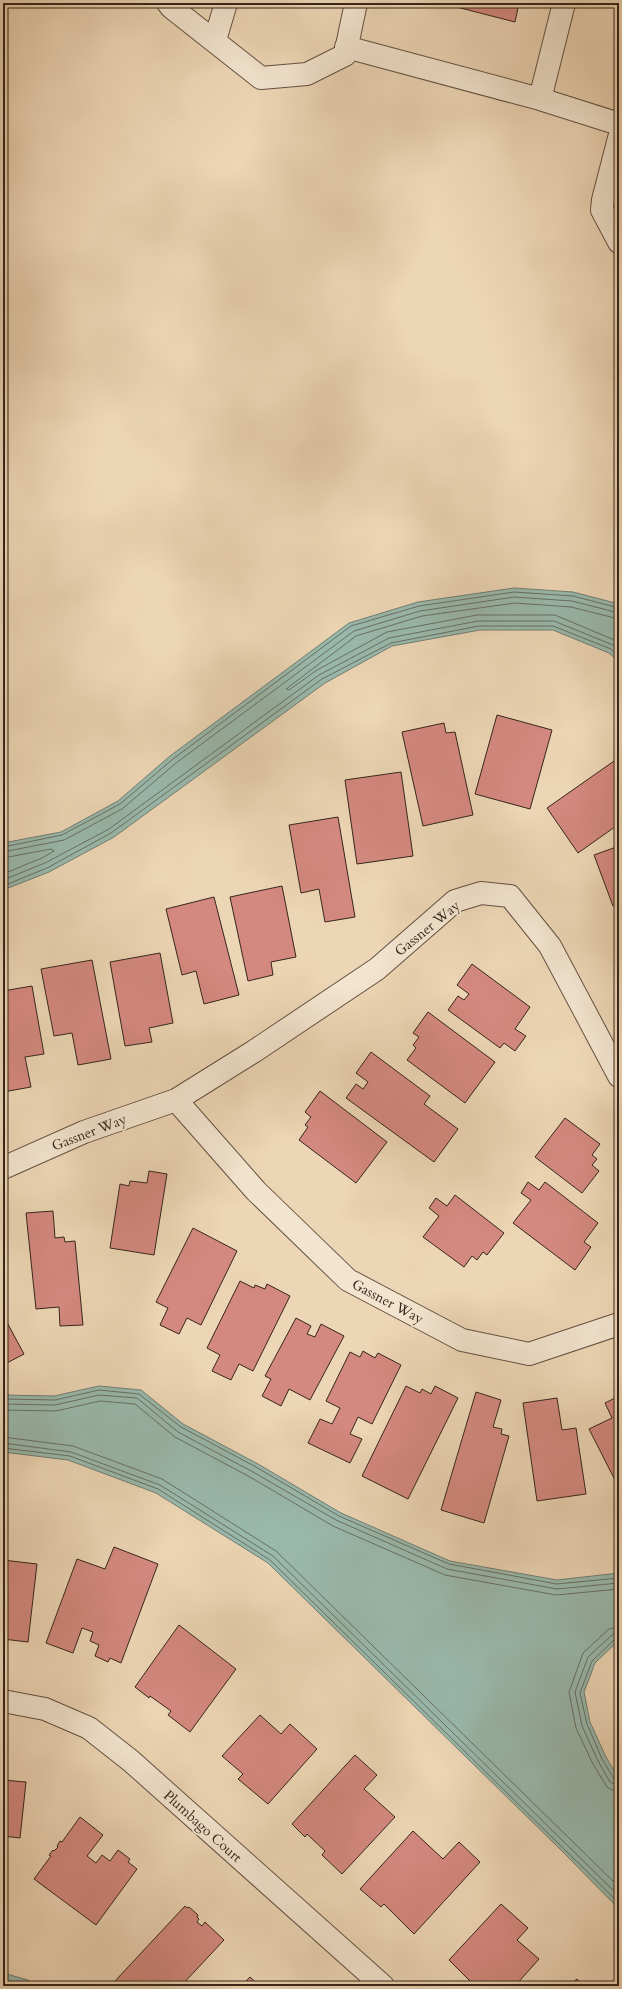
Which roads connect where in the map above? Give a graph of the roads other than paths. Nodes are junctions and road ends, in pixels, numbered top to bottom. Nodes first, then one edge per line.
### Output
1 (168, 3) edge
2 (226, 3) edge
3 (356, 3) edge
4 (564, 3) edge
5 (215, 40) junction
6 (346, 47) junction
7 (540, 99) junction
8 (619, 124) edge
9 (619, 138) edge
10 (619, 242) edge
11 (619, 1076) edge
12 (176, 1100) junction
13 (3, 1168) edge
14 (619, 1324) edge
15 (3, 1701) edge
16 (383, 1986) edge

1 - 5 street
2 - 5 street
3 - 6 street
4 - 7 street
5 - 6 street
6 - 7 street
7 - 8 street
9 - 10 street
11 - 12 street, Gassner Way
12 - 13 street, Gassner Way
12 - 14 street, Gassner Way
15 - 16 street, Plumbago Court

